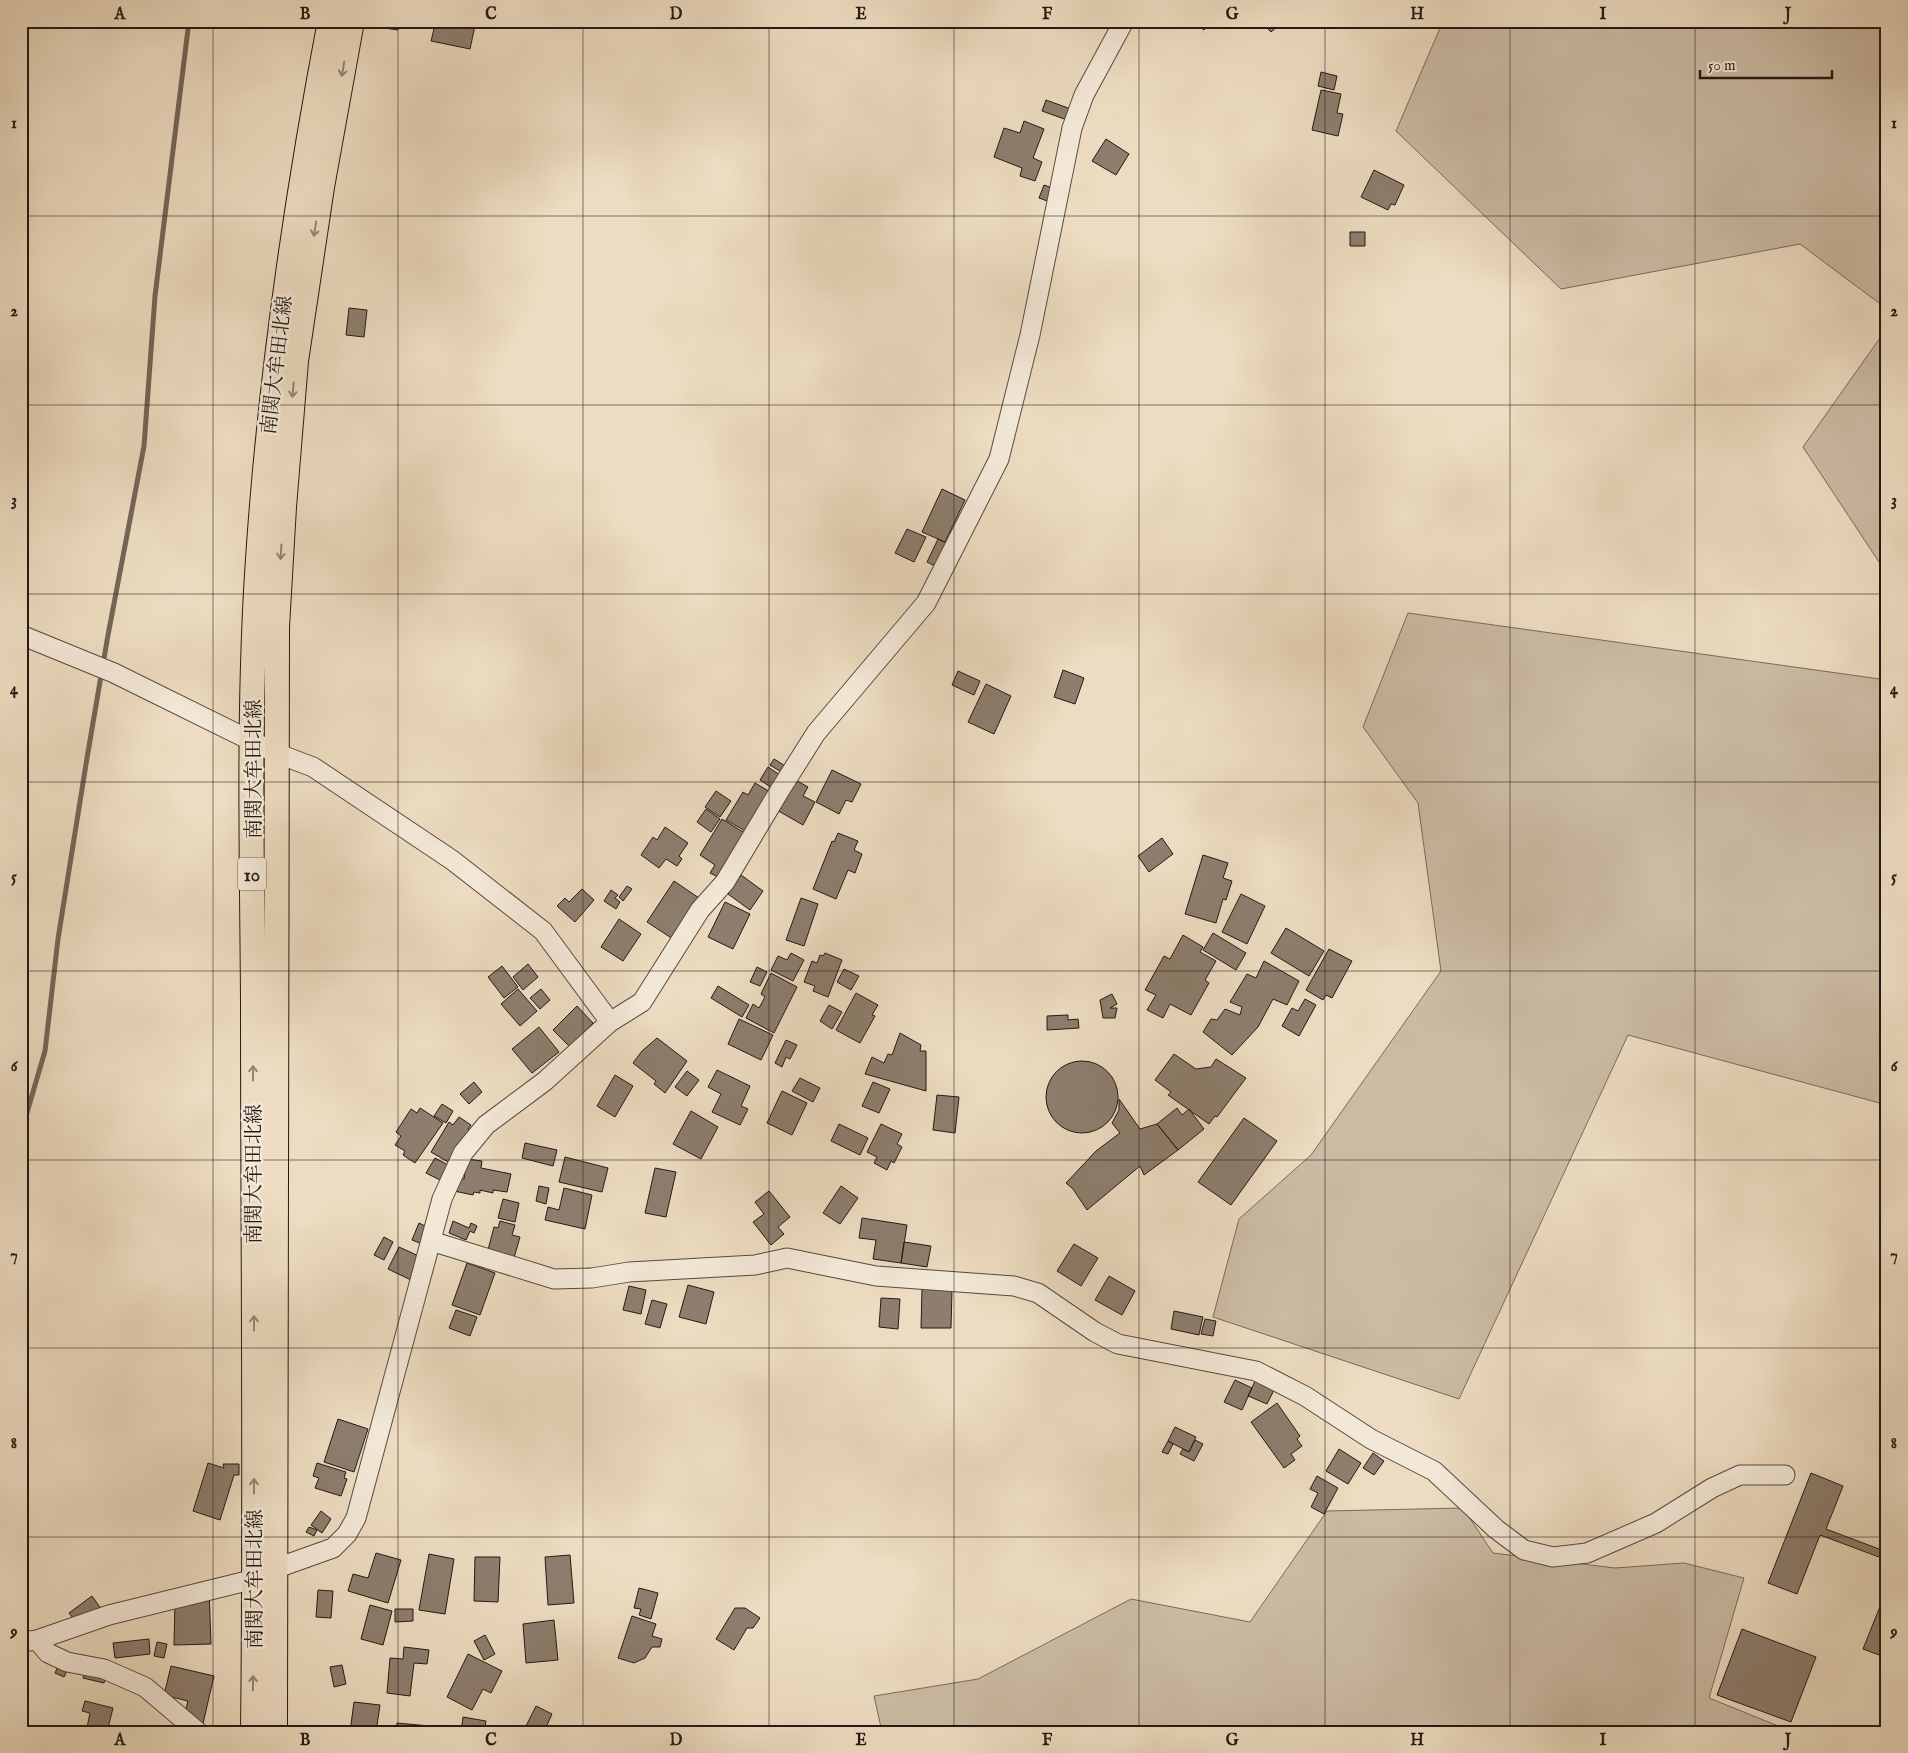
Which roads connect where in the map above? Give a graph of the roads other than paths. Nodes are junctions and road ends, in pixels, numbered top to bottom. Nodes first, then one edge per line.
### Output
1 (330, 21) edge
2 (352, 21) edge
3 (1124, 21) edge
4 (21, 635) edge
5 (252, 741) junction
6 (276, 753) junction
7 (610, 1022) junction
8 (431, 1241) junction
9 (1784, 1475) dead end
10 (277, 1568) junction
11 (254, 1579) junction
12 (29, 1641) edge
13 (198, 1732) edge
14 (253, 1732) edge
15 (275, 1732) edge

1 - 5 main road, 南関大牟田北線 / 10
2 -> 6 main road, 南関大牟田北線 / 10
3 - 7 street
4 - 5 street
5 - 6 street
11 -> 5 main road, 南関大牟田北線 / 10
6 - 7 street
6 - 10 main road, 南関大牟田北線 / 10
7 - 8 street
8 - 9 street
8 - 10 street
10 - 11 street
10 - 15 main road, 南関大牟田北線 / 10
11 - 12 street
14 -> 11 main road, 南関大牟田北線 / 10
12 - 13 street

